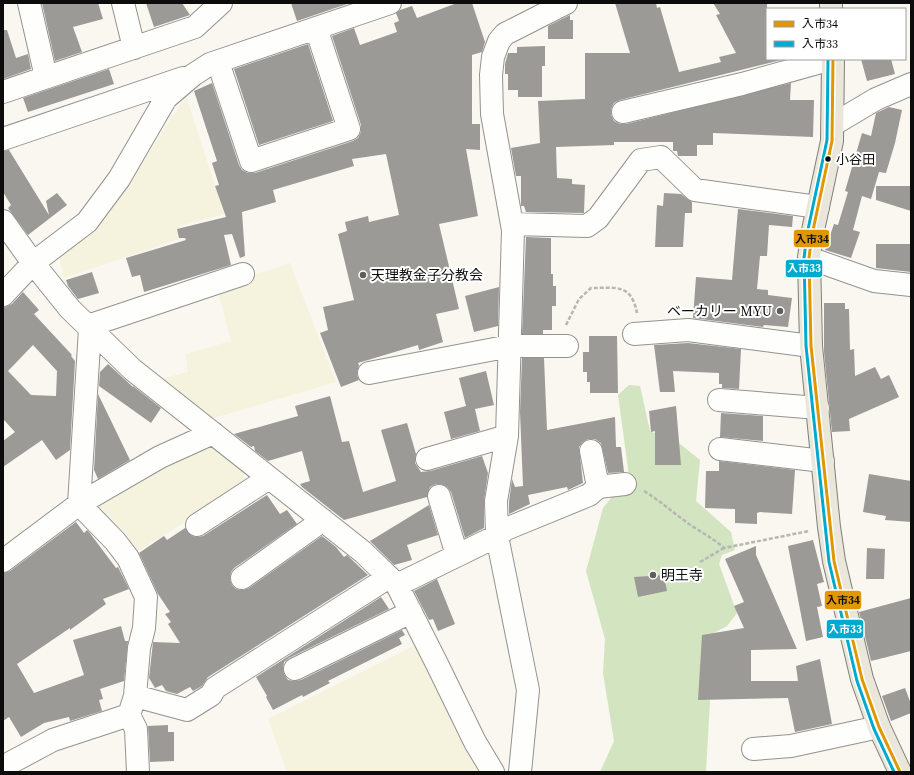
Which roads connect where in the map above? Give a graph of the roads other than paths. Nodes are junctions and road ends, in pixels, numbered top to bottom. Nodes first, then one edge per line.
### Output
1 (29, 3) edge
2 (123, 3) edge
3 (221, 3) edge
4 (390, 3) edge
5 (566, 3) edge
6 (316, 28) junction
7 (134, 48) junction
8 (829, 60) edge
9 (833, 60) edge
10 (218, 62) junction
11 (193, 75) junction
12 (46, 77) junction
13 (911, 84) edge
14 (3, 92) edge
15 (623, 112) dead end
16 (834, 124) junction
17 (3, 139) edge
18 (818, 207) junction
19 (3, 221) edge
20 (512, 224) junction
21 (809, 258) junction
22 (33, 263) junction
23 (244, 274) dead end
24 (911, 285) edge
25 (3, 295) edge
26 (89, 327) junction
27 (637, 334) road end
28 (510, 346) junction
29 (563, 346) road end
30 (811, 346) junction
31 (369, 373) dead end
32 (719, 400) dead end
33 (818, 408) junction
34 (213, 433) junction
35 (507, 436) junction
36 (720, 449) dead end
37 (591, 451) dead end
38 (427, 459) dead end
39 (823, 461) junction
40 (269, 478) junction
41 (625, 484) road end
42 (598, 487) junction
43 (439, 496) dead end
44 (79, 504) junction
45 (322, 520) junction
46 (197, 525) dead end
47 (497, 536) junction
48 (457, 555) junction
49 (3, 561) edge
50 (242, 578) dead end
51 (393, 581) junction
52 (411, 612) junction
53 (295, 669) dead end
54 (132, 705) junction
55 (879, 727) junction
56 (754, 749) dead end
57 (10, 763) dead end
58 (138, 772) edge
59 (493, 772) edge
60 (520, 772) edge
61 (900, 772) edge

1 - 12 street
2 - 7 street
3 - 7 street
4 - 6 street
5 - 20 street
6 - 10 street
6 - 10 street
7 - 12 street
8 - 15 street
9 - 16 main road
10 - 11 street
11 - 17 street
11 - 22 street
12 - 14 street
13 - 16 street
16 - 18 main road
18 - 20 street
18 - 21 main road
19 - 22 street
20 - 28 street
21 - 24 street
21 - 30 main road
22 - 25 street
22 - 26 street
23 - 26 street
26 - 34 street
26 - 44 street
27 - 30 street
28 - 29 street
28 - 31 street
28 - 35 street
30 - 33 main road
32 - 33 street
33 - 39 main road
34 - 40 street
34 - 44 street
35 - 38 street
35 - 47 street
36 - 39 street
37 - 42 street
39 - 55 main road
40 - 45 street
40 - 46 street
41 - 42 street
42 - 47 street
43 - 48 street
44 - 49 street
44 - 54 street
45 - 50 street
45 - 51 street
47 - 48 street
47 - 60 street
48 - 51 street
51 - 52 street
51 - 54 street
52 - 53 street
52 - 59 street
54 - 57 street
54 - 58 street
55 - 56 street
55 - 61 main road

